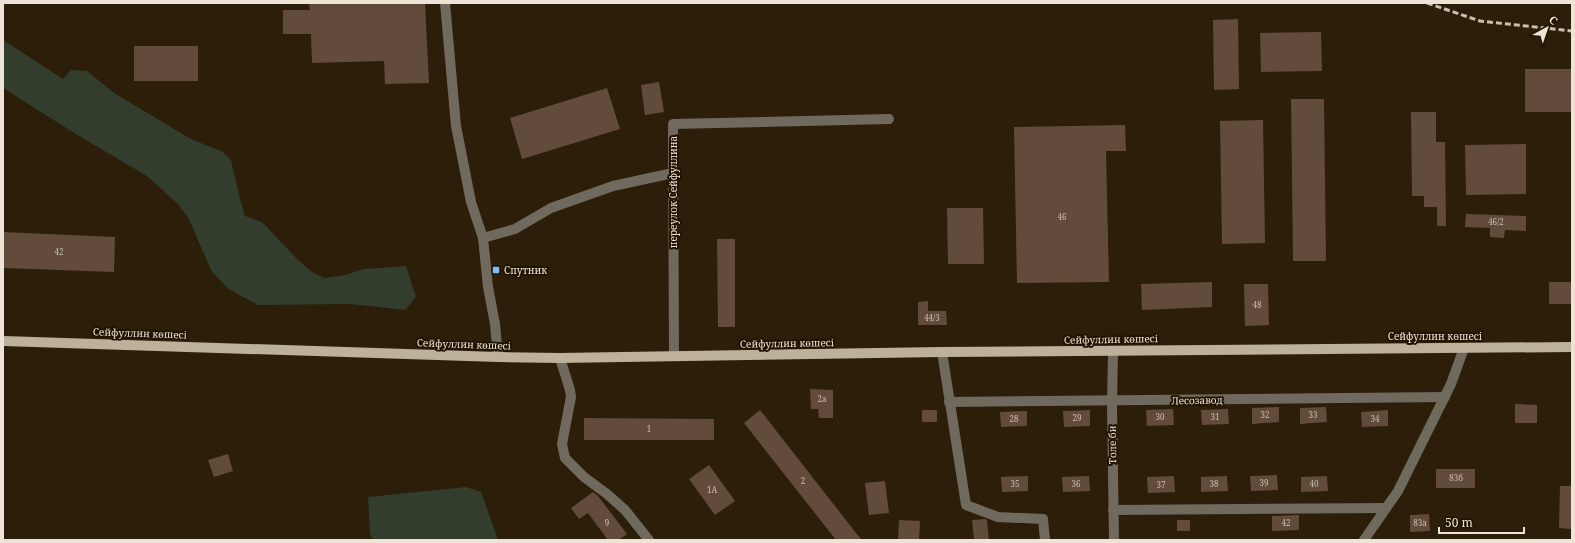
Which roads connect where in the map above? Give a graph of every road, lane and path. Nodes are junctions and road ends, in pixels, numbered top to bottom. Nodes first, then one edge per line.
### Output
1 (445, 3) edge
2 (889, 119) dead end
3 (673, 173) junction
4 (483, 238) junction
5 (3, 341) edge
6 (1572, 347) edge
7 (1464, 348) junction
8 (1113, 351) junction
9 (942, 352) junction
10 (674, 356) junction
11 (498, 357) junction
12 (560, 358) junction
13 (1445, 397) junction
14 (1112, 401) junction
15 (949, 402) junction
16 (1386, 508) junction
17 (1113, 510) junction
18 (649, 540) edge
19 (1045, 540) edge
20 (1114, 540) edge
21 (1364, 540) edge

1 - 4 street
2 - 3 street, переулок Сейфуллина
3 - 4 street
3 - 10 street, переулок Сейфуллина
4 - 11 street
5 - 11 main road, Сейфуллин көшесі
6 - 7 main road, Сейфуллин көшесі
7 - 8 main road, Сейфуллин көшесі
7 - 13 street
8 - 9 main road, Сейфуллин көшесі
8 - 14 street, Толе би
9 - 10 main road, Сейфуллин көшесі
9 - 15 street
10 - 12 main road, Сейфуллин көшесі
11 - 12 main road, Сейфуллин көшесі
12 - 18 street
13 - 14 street, Лесозавод
13 - 16 street
14 - 15 street, Лесозавод
14 - 17 street, Толе би
15 - 19 street
16 - 17 street
16 - 21 street
17 - 20 street, Толе би

